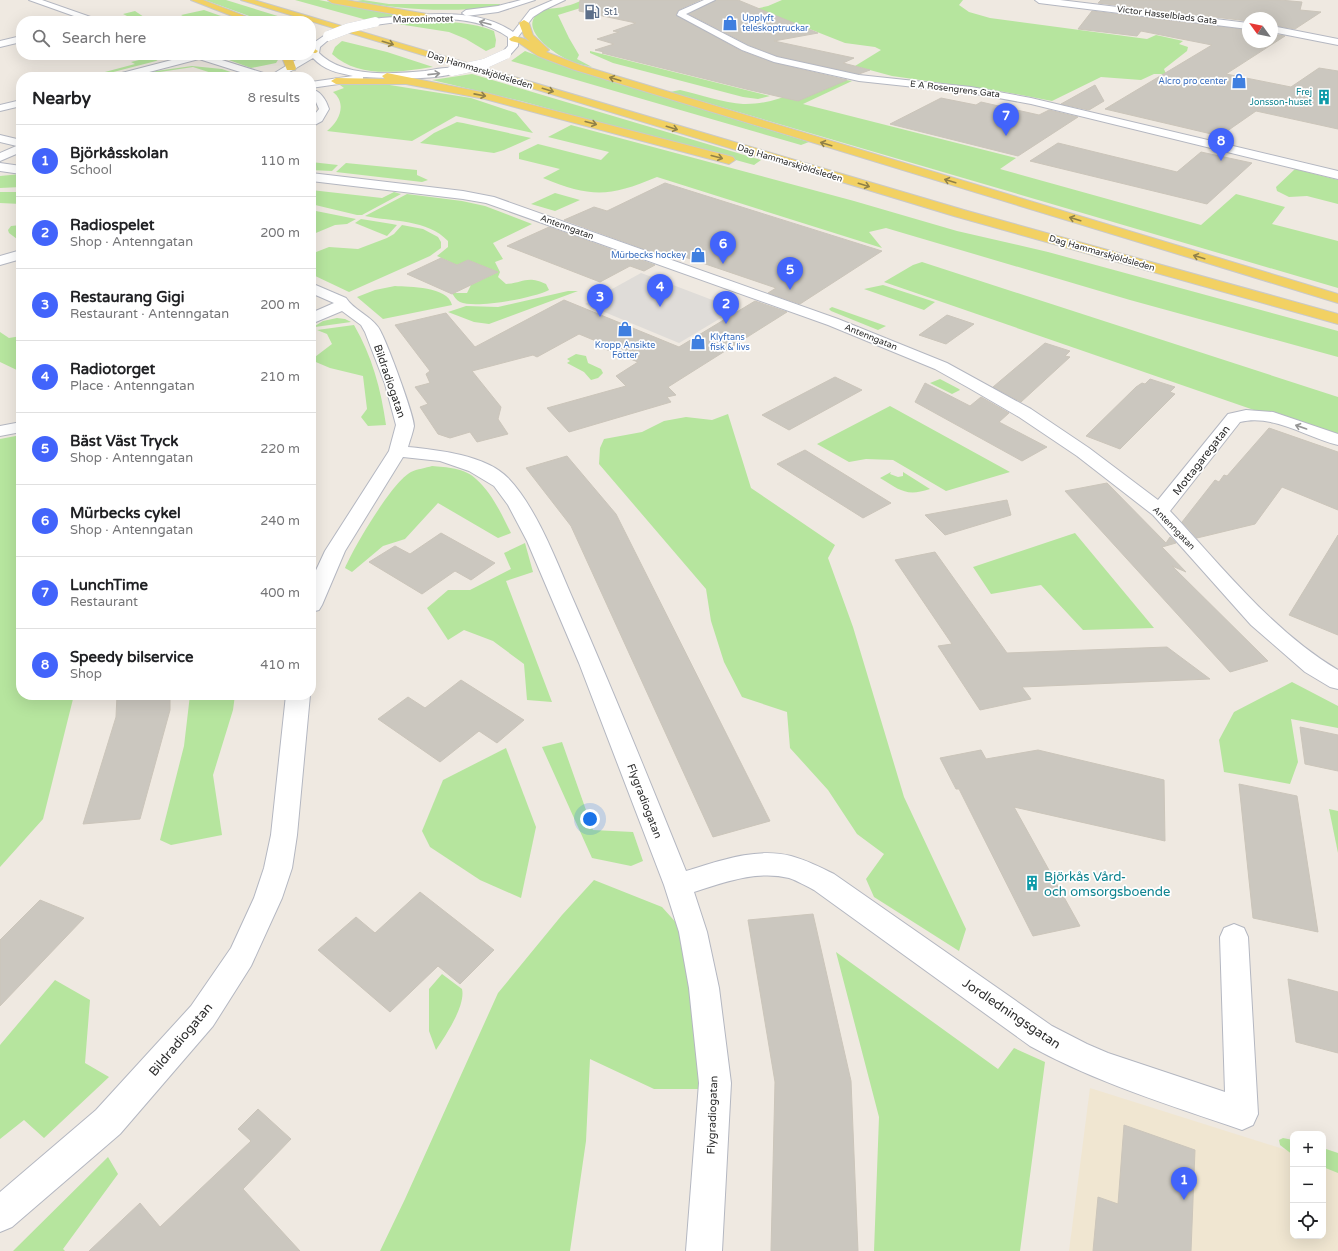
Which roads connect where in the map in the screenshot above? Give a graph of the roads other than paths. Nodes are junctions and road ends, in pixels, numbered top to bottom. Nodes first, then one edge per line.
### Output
1 (33, 0) edge
2 (195, 0) edge
3 (245, 0) edge
4 (332, 0) edge
5 (531, 0) edge
6 (561, 0) edge
7 (711, 0) edge
8 (1039, 0) edge
9 (82, 16) edge
10 (239, 16) edge
11 (299, 16) edge
12 (432, 17) junction
13 (346, 19) dead end
14 (316, 21) edge
15 (524, 23) junction
16 (1242, 25) edge
17 (387, 30) dead end
18 (1278, 30) edge
19 (513, 38) junction
20 (16, 40) edge
21 (1338, 42) edge
22 (0, 44) edge
23 (316, 45) edge
24 (472, 55) dead end
25 (548, 55) junction
26 (316, 56) edge
27 (180, 60) edge
28 (213, 60) edge
29 (288, 60) edge
30 (302, 60) edge
31 (511, 66) dead end
32 (290, 68) junction
33 (525, 70) dead end
34 (136, 72) edge
35 (251, 72) edge
36 (283, 72) edge
37 (383, 75) junction
38 (336, 81) junction
39 (410, 82) junction
40 (316, 84) edge
41 (316, 96) edge
42 (612, 97) dead end
43 (16, 104) edge
44 (0, 108) edge
45 (316, 120) edge
46 (0, 138) edge
47 (16, 143) edge
48 (16, 150) edge
49 (1, 154) edge
50 (740, 163) dead end
51 (0, 167) edge
52 (16, 169) edge
53 (16, 171) edge
54 (0, 173) edge
55 (1338, 175) edge
56 (794, 177) dead end
57 (316, 178) edge
58 (1070, 230) dead end
59 (16, 256) edge
60 (0, 261) edge
61 (316, 289) edge
62 (1338, 300) edge
63 (343, 305) junction
64 (1338, 306) edge
65 (316, 317) edge
66 (1338, 320) edge
67 (16, 428) edge
68 (0, 431) edge
69 (1338, 440) edge
70 (398, 451) junction
71 (1160, 511) junction
72 (316, 594) edge
73 (1338, 681) edge
74 (298, 700) edge
75 (678, 885) junction
76 (1234, 937) dead end
77 (0, 1215) edge
78 (704, 1251) edge

1 - 9 street
2 - 10 main road
3 -> 11 main road, Dag Hammarskjöldsleden
4 - 12 main road
5 - 12 street
6 - 15 street
7 - 55 street, E A Rosengrens Gata
8 - 16 street, Victor Hasselblads Gata
19 -> 12 street, Marconimotet
12 - 23 street, Marconimotet, bridge
13 - 17 main road
14 -> 66 main road, Dag Hammarskjöldsleden
15 - 19 street
15 - 25 main road
18 - 21 street
19 - 25 main road
37 -> 19 street, bridge
20 - 22 street
24 - 31 main road, Dag Hammarskjöldsleden
62 -> 25 main road
26 - 37 street
27 - 34 street
28 - 35 street
29 - 32 main road
30 - 32 street, Marconimotet
32 - 36 street, Marconimotet
33 - 42 main road, Dag Hammarskjöldsleden
37 - 38 street
37 - 39 main road
38 - 39 main road
38 - 40 street
39 -> 50 main road
41 - 45 street
43 - 44 street
46 - 47 street
48 - 49 street
51 - 52 street
53 - 54 street
56 - 66 main road
57 - 71 street, Antenngatan
58 - 64 main road, Dag Hammarskjöldsleden
59 - 60 street
61 - 63 street, Bildradiogatan
63 - 65 street
63 - 70 street, Bildradiogatan
67 - 68 street
69 -> 71 street, Mottagaregatan
70 - 72 street, Bildradiogatan
70 - 75 street, Flygradiogatan
71 - 73 street, Antenngatan
74 - 77 street, Bildradiogatan
75 - 76 street, Jordledningsgatan
75 - 78 street, Flygradiogatan

